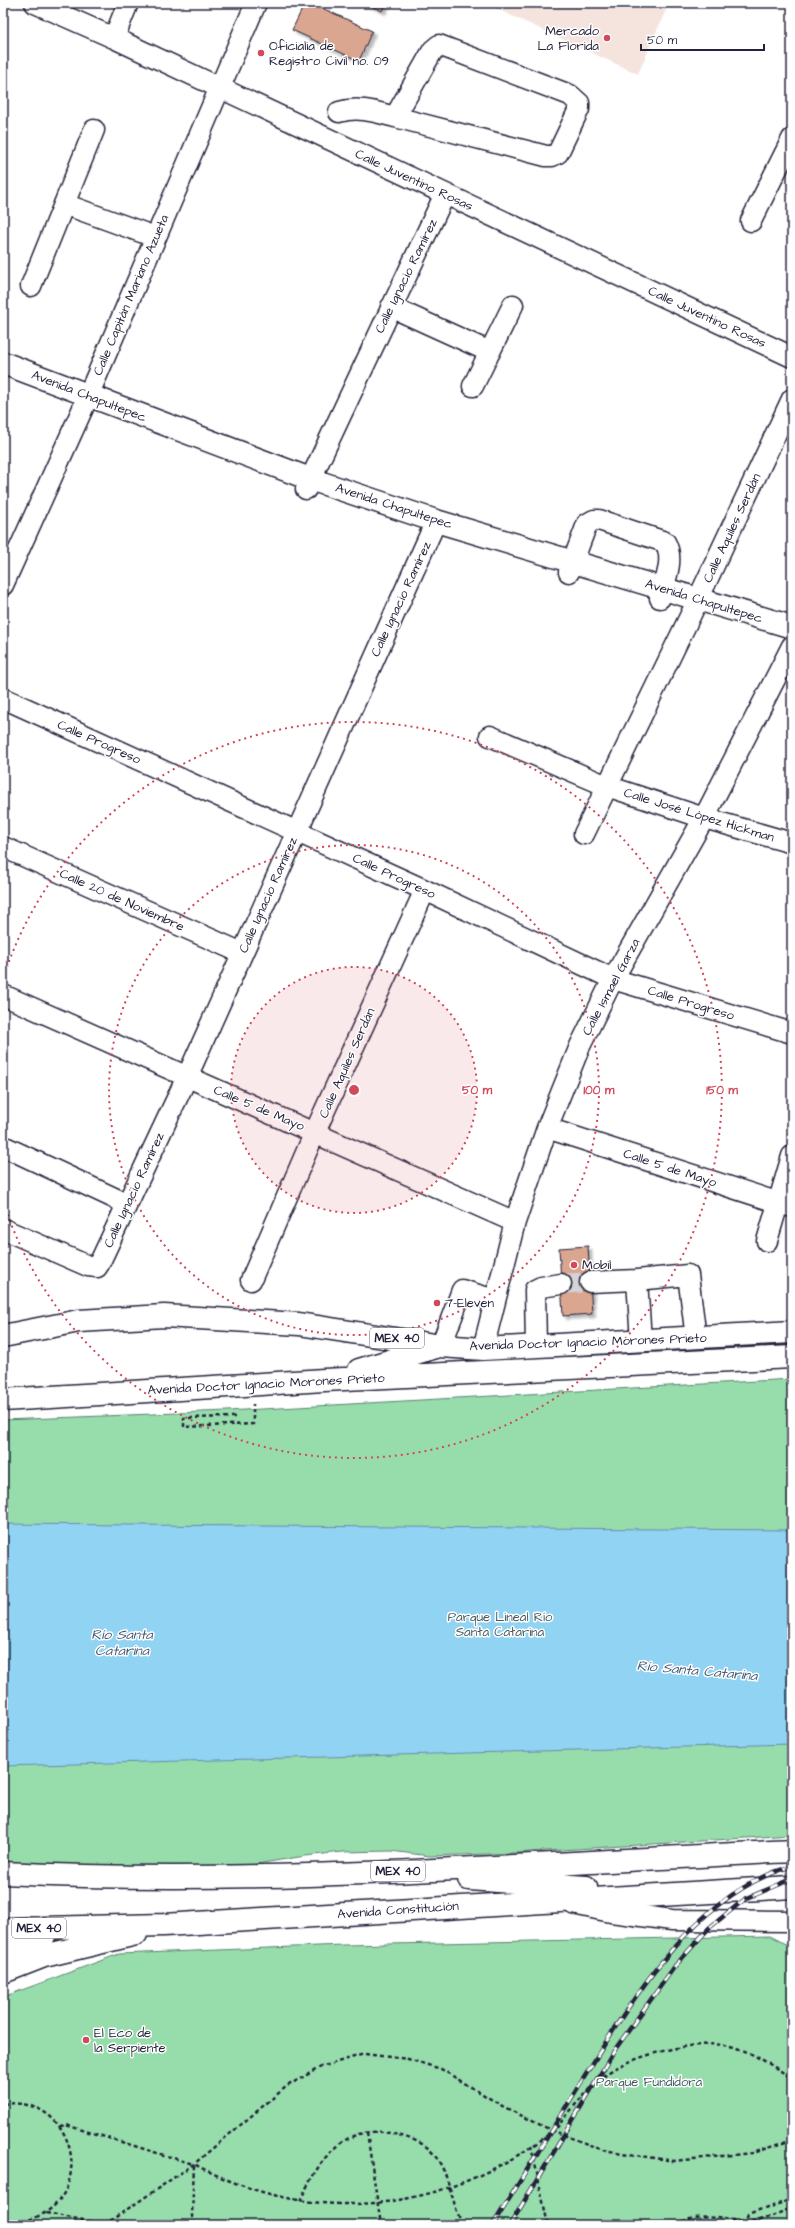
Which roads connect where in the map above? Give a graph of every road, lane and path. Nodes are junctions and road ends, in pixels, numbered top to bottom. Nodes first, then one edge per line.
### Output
1 (35, 3) edge
2 (128, 3) edge
3 (256, 3) edge
4 (114, 38) junction
5 (219, 87) junction
6 (339, 112) dead end
7 (395, 117) junction
8 (94, 130) dead end
9 (792, 140) edge
10 (445, 194) junction
11 (64, 204) junction
12 (751, 221) dead end
13 (155, 237) junction
14 (31, 286) dead end
15 (513, 305) dead end
16 (390, 307) junction
17 (490, 352) junction
18 (792, 357) edge
19 (3, 362) edge
20 (3, 376) edge
21 (473, 386) dead end
22 (792, 399) edge
23 (86, 402) junction
24 (308, 484) junction
25 (434, 526) junction
26 (571, 567) junction
27 (3, 584) edge
28 (662, 593) junction
29 (696, 604) junction
30 (792, 628) edge
31 (792, 637) edge
32 (792, 646) edge
33 (3, 698) edge
34 (490, 736) dead end
35 (607, 786) junction
36 (704, 818) junction
37 (297, 831) junction
38 (584, 834) dead end
39 (792, 843) edge
40 (3, 847) edge
41 (425, 890) junction
42 (242, 953) junction
43 (613, 979) junction
44 (3, 995) edge
45 (792, 1033) edge
46 (186, 1077) junction
47 (547, 1128) junction
48 (315, 1132) junction
49 (3, 1146) edge
50 (792, 1156) edge
51 (127, 1204) junction
52 (785, 1205) edge
53 (515, 1222) junction
54 (3, 1230) edge
55 (767, 1241) dead end
56 (251, 1280) dead end
57 (637, 1280) junction
58 (590, 1282) tunnel mouth
59 (561, 1284) tunnel mouth
60 (495, 1300) junction
61 (792, 1332) edge
62 (3, 1336) edge
63 (696, 1338) junction
64 (641, 1341) junction
65 (441, 1346) junction
66 (536, 1347) junction
67 (483, 1349) junction
68 (792, 1357) edge
69 (324, 1380) junction
70 (3, 1400) edge
71 (235, 1417) dead end
72 (253, 1424) dead end
73 (792, 1851) edge
74 (3, 1873) edge
75 (360, 1873) junction
76 (792, 1887) edge
77 (685, 1893) junction
78 (553, 1900) junction
79 (788, 1923) edge
80 (164, 1925) junction
81 (75, 1926) junction
82 (3, 1929) edge
83 (3, 1949) edge
84 (3, 1972) edge
85 (792, 2078) edge
86 (3, 2104) edge
87 (60, 2126) junction
88 (553, 2132) junction
89 (367, 2133) junction
90 (792, 2140) edge
91 (531, 2146) junction
92 (194, 2164) junction
93 (449, 2187) junction
94 (792, 2199) edge
95 (300, 2201) junction
96 (378, 2205) junction
97 (792, 2208) edge
98 (46, 2213) junction
99 (3, 2223) edge
100 (104, 2225) edge
101 (194, 2225) edge
102 (381, 2225) edge
103 (463, 2225) edge
104 (548, 2225) edge
105 (676, 2225) edge
106 (744, 2225) edge

1 - 4 street, Calle Juventino Rosas
2 - 4 street
3 - 5 street, Calle Capitán Mariano Azueta
4 - 5 street, Calle Juventino Rosas
5 - 10 street, Calle Juventino Rosas
5 - 13 street, Calle Capitán Mariano Azueta
6 - 7 street
7 - 7 street
8 - 11 street
9 - 12 street
10 - 16 street, Calle Ignacio Ramírez
10 - 18 street, Calle Juventino Rosas
11 - 13 street
11 - 14 street
13 - 23 street, Calle Capitán Mariano Azueta
15 - 17 street
16 - 17 street
16 - 24 street, Calle Ignacio Ramírez
17 - 21 street
19 - 23 main road, Avenida Chapultepec
20 - 23 main road
22 - 29 street, Calle Aquiles Serdán
23 - 24 main road, Avenida Chapultepec
23 - 27 street, Calle Capitán Mariano Azueta
24 - 25 main road, Avenida Chapultepec
25 - 26 main road, Avenida Chapultepec
25 - 37 street, Calle Ignacio Ramírez
26 - 28 main road, Avenida Chapultepec
26 - 28 street
28 - 29 main road, Avenida Chapultepec
29 - 30 main road, Avenida Chapultepec
29 - 31 main road
29 - 35 street, Calle Aquiles Serdán
32 - 36 street, Calle Ismael Garza
33 - 37 street, Calle Progreso
34 - 35 street, Calle José López Hickman
35 - 36 street, Calle José López Hickman
35 - 38 street, Calle Aquiles Serdán
36 - 39 street, Calle José López Hickman
36 - 43 street, Calle Ismael Garza
37 - 41 street, Calle Progreso
37 - 42 street, Calle Ignacio Ramírez
40 - 42 street, Calle 20 de Noviembre
41 - 43 street, Calle Progreso
41 - 48 street, Calle Aquiles Serdán
42 - 46 street, Calle Ignacio Ramírez
43 - 45 street, Calle Progreso
43 - 47 street, Calle Ismael Garza
44 - 46 street, Calle 5 de Mayo
46 - 48 street, Calle 5 de Mayo
46 - 51 street, Calle Ignacio Ramírez
47 - 52 street, Calle 5 de Mayo
47 - 53 street, Calle Ismael Garza
48 - 53 street, Calle 5 de Mayo
48 - 56 street, Calle Aquiles Serdán
49 - 51 street
50 - 52 street
51 - 54 street, Calle Ignacio Ramírez
52 - 55 street
53 - 60 street, Calle Ismael Garza
57 - 58 street
57 - 63 street
57 - 64 street
59 - 66 street
60 - 65 street
60 - 67 street, Calle Ismael Garza
61 - 63 main road, Avenida Doctor Ignacio Morones Prieto / MEX 40
62 - 65 main road, Avenida Doctor Ignacio Morones Prieto / MEX 40
63 - 64 main road, Avenida Doctor Ignacio Morones Prieto / MEX 40
64 - 66 main road, Avenida Doctor Ignacio Morones Prieto / MEX 40
65 - 67 main road, Avenida Doctor Ignacio Morones Prieto / MEX 40
65 - 69 main road
66 - 67 main road, Avenida Doctor Ignacio Morones Prieto / MEX 40
68 - 69 main road, Avenida Doctor Ignacio Morones Prieto
69 - 70 main road, Avenida Doctor Ignacio Morones Prieto
71 - 72 path
73 - 75 main road, MEX 40
74 - 75 main road, MEX 40
75 - 77 main road
76 - 77 main road, Avenida Constitución / MEX 40
77 - 78 main road, Avenida Constitución / MEX 40
78 - 79 street
78 - 80 main road, Avenida Constitución / MEX 40
80 - 81 main road, Avenida Constitución / MEX 40
80 - 84 main road
81 - 82 main road, Avenida Constitución / MEX 40
81 - 83 main road
85 - 88 path
86 - 87 path
87 - 92 path
87 - 98 path
88 - 90 path
88 - 91 path
88 - 92 path
89 - 93 path
89 - 95 path
89 - 96 path
91 - 93 path
91 - 104 path
92 - 95 path
92 - 100 path
92 - 101 path
93 - 96 path
93 - 103 path
94 - 106 path, bridge
95 - 96 path
96 - 102 path
97 - 105 path
98 - 99 path
98 - 100 path

